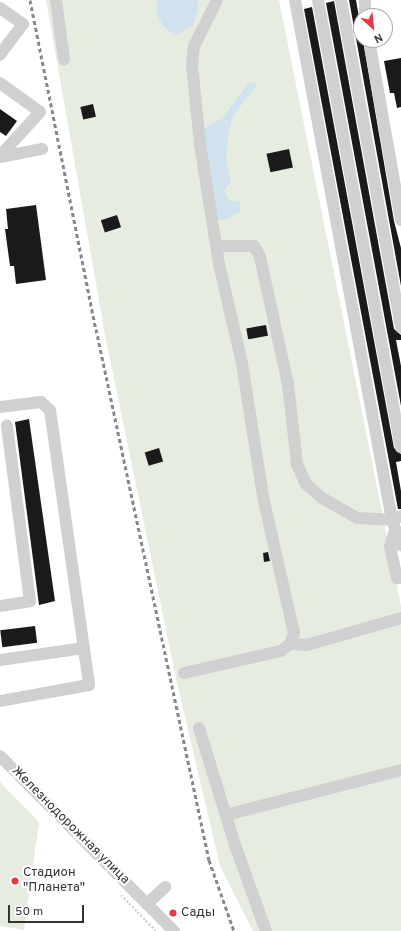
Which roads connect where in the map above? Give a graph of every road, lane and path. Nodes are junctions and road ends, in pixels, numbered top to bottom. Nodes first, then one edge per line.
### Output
1 (56, 0) edge
2 (217, 0) edge
3 (295, 0) edge
4 (341, 0) edge
5 (318, 3) edge
6 (0, 8) edge
7 (370, 48) edge
8 (0, 55) edge
9 (64, 59) dead end
10 (0, 84) edge
11 (42, 149) dead end
12 (0, 156) edge
13 (401, 220) edge
14 (216, 246) junction
15 (401, 328) edge
16 (0, 407) edge
17 (7, 426) dead end
18 (401, 447) edge
19 (398, 531) edge
20 (399, 578) edge
21 (0, 606) edge
22 (401, 618) edge
23 (290, 644) junction
24 (84, 648) junction
25 (0, 660) edge
26 (184, 674) dead end
27 (0, 701) edge
28 (199, 728) dead end
29 (0, 756) edge
30 (401, 770) edge
31 (226, 815) junction
32 (165, 887) dead end
33 (147, 904) junction
34 (174, 931) edge
35 (266, 931) edge

1 - 9 street
2 - 14 street
3 - 19 street
4 - 15 street
5 - 18 street
6 - 8 street
7 - 13 street
10 - 12 street
11 - 12 street
14 - 19 street
14 - 23 street
16 - 24 street
17 - 21 street
19 - 20 street
22 - 23 street
23 - 26 street
24 - 25 street
24 - 27 street
28 - 31 street
29 - 33 street, Железнодорожная улица
30 - 31 street
31 - 35 street
32 - 33 street
33 - 34 street, Железнодорожная улица

